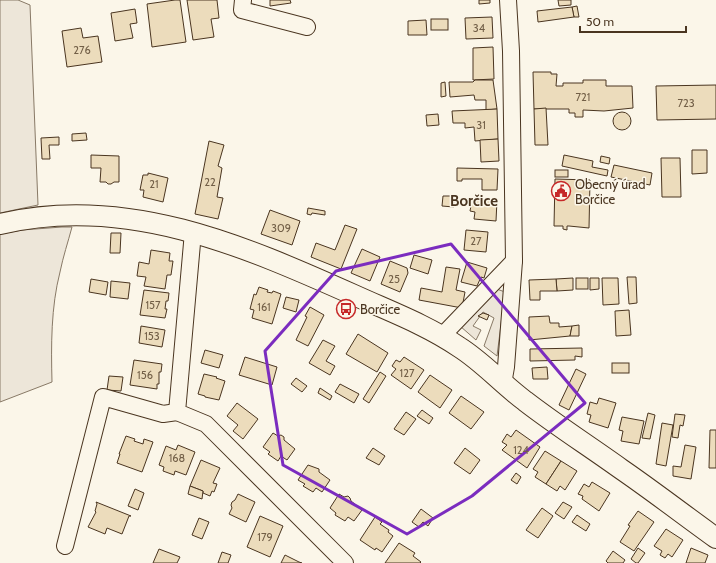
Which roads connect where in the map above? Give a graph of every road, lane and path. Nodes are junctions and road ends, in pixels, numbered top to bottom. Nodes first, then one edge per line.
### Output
1 (243, 0) edge
2 (508, 0) edge
3 (307, 27) dead end
4 (0, 224) edge
5 (193, 232) junction
6 (514, 261) junction
7 (442, 336) junction
8 (503, 384) junction
9 (177, 412) junction
10 (716, 538) edge
11 (65, 546) dead end
12 (345, 563) edge

1 - 3 street
2 - 6 street
4 - 5 main road
5 - 7 main road
5 - 9 street
6 - 7 street
6 - 8 street
7 - 8 main road
8 - 10 main road
9 - 11 street
9 - 12 street

